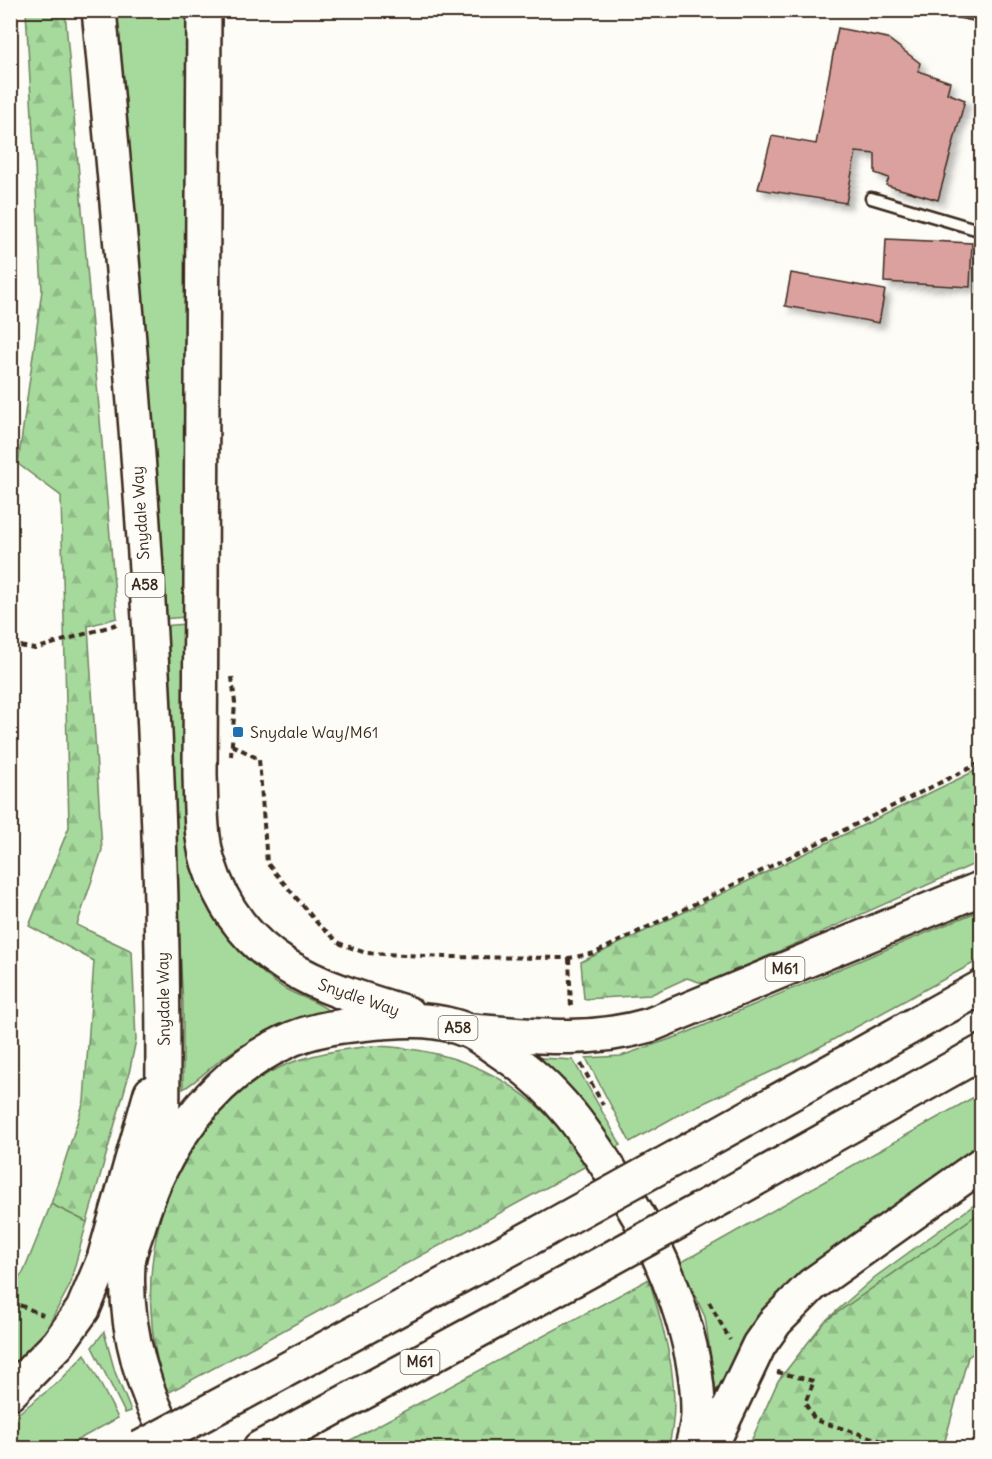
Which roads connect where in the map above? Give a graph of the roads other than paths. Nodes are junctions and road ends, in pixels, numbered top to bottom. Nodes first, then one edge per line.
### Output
1 (99, 10) edge
2 (204, 10) edge
3 (952, 10) edge
4 (981, 16) edge
5 (872, 198) dead end
6 (981, 231) edge
7 (981, 888) edge
8 (981, 987) edge
9 (426, 1018) junction
10 (164, 1026) junction
11 (467, 1030) junction
12 (981, 1052) edge
13 (162, 1161) junction
14 (981, 1164) edge
15 (128, 1261) junction
16 (18, 1388) edge
17 (264, 1446) edge
18 (140, 1449) edge
19 (174, 1449) edge
20 (692, 1449) edge
21 (710, 1449) edge

1 - 10 highway, Snydale Way / A58
2 - 9 highway, Snydle Way / A58
3 - 4 lane
5 - 6 lane
7 - 11 highway, M61
8 - 18 highway, bridge
9 - 11 highway, A58
9 - 13 highway, A58
10 - 13 highway, Snydale Way / A58
10 - 16 highway
11 - 20 highway, A58
12 - 17 highway, M61, bridge
13 - 15 highway, A58
14 - 21 highway
15 - 16 highway
15 - 19 highway, A58

